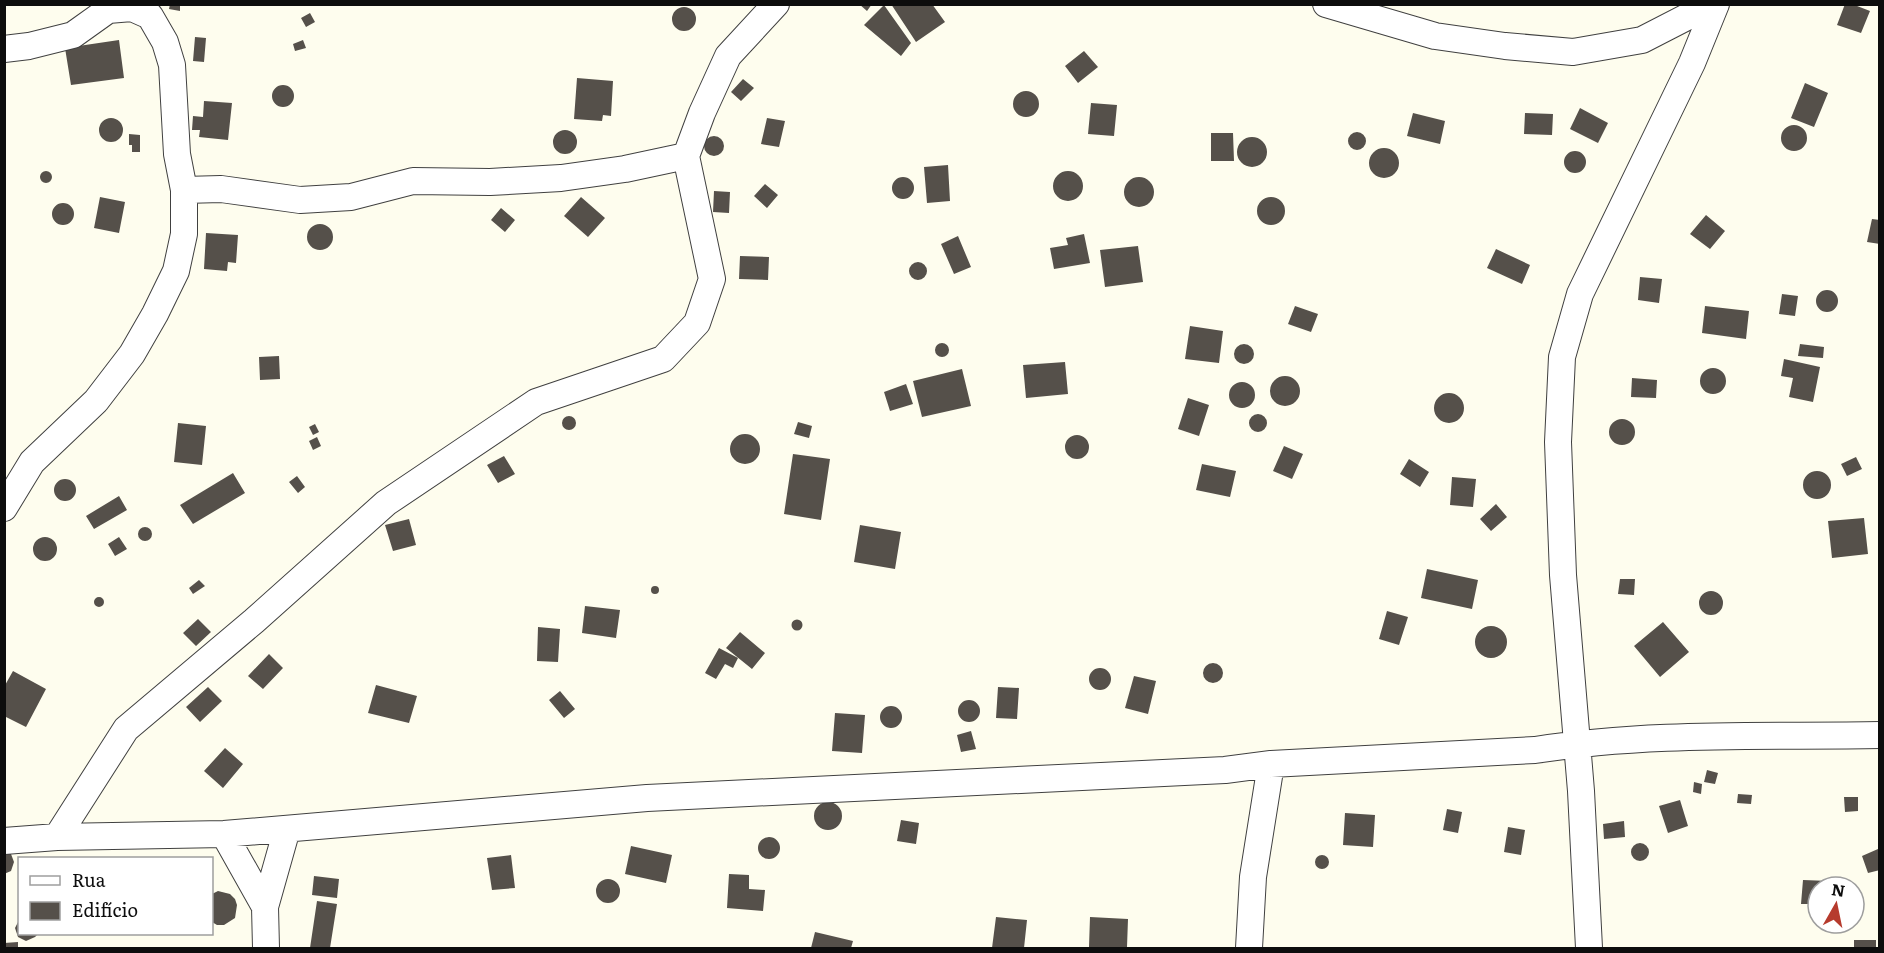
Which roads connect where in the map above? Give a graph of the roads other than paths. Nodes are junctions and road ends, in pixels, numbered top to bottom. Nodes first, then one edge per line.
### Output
1 (776, 4) edge
2 (1326, 4) edge
3 (1714, 4) edge
4 (110, 7) edge
5 (4, 49) edge
6 (686, 156) junction
7 (184, 190) junction
8 (4, 508) edge
9 (1880, 735) edge
10 (1577, 743) junction
11 (1271, 764) junction
12 (287, 829) junction
13 (224, 834) junction
14 (57, 837) junction
15 (4, 841) edge
16 (265, 907) junction
17 (266, 948) edge
18 (1249, 948) edge
19 (1590, 948) edge

1 - 6 street
2 - 3 street
3 - 10 street
4 - 5 street
4 - 7 street
6 - 7 street
6 - 14 street
7 - 8 street
9 - 10 street
10 - 11 street
10 - 19 street
11 - 12 street
11 - 18 street
12 - 13 street
12 - 16 street
13 - 14 street
13 - 16 street
14 - 15 street
16 - 17 street

